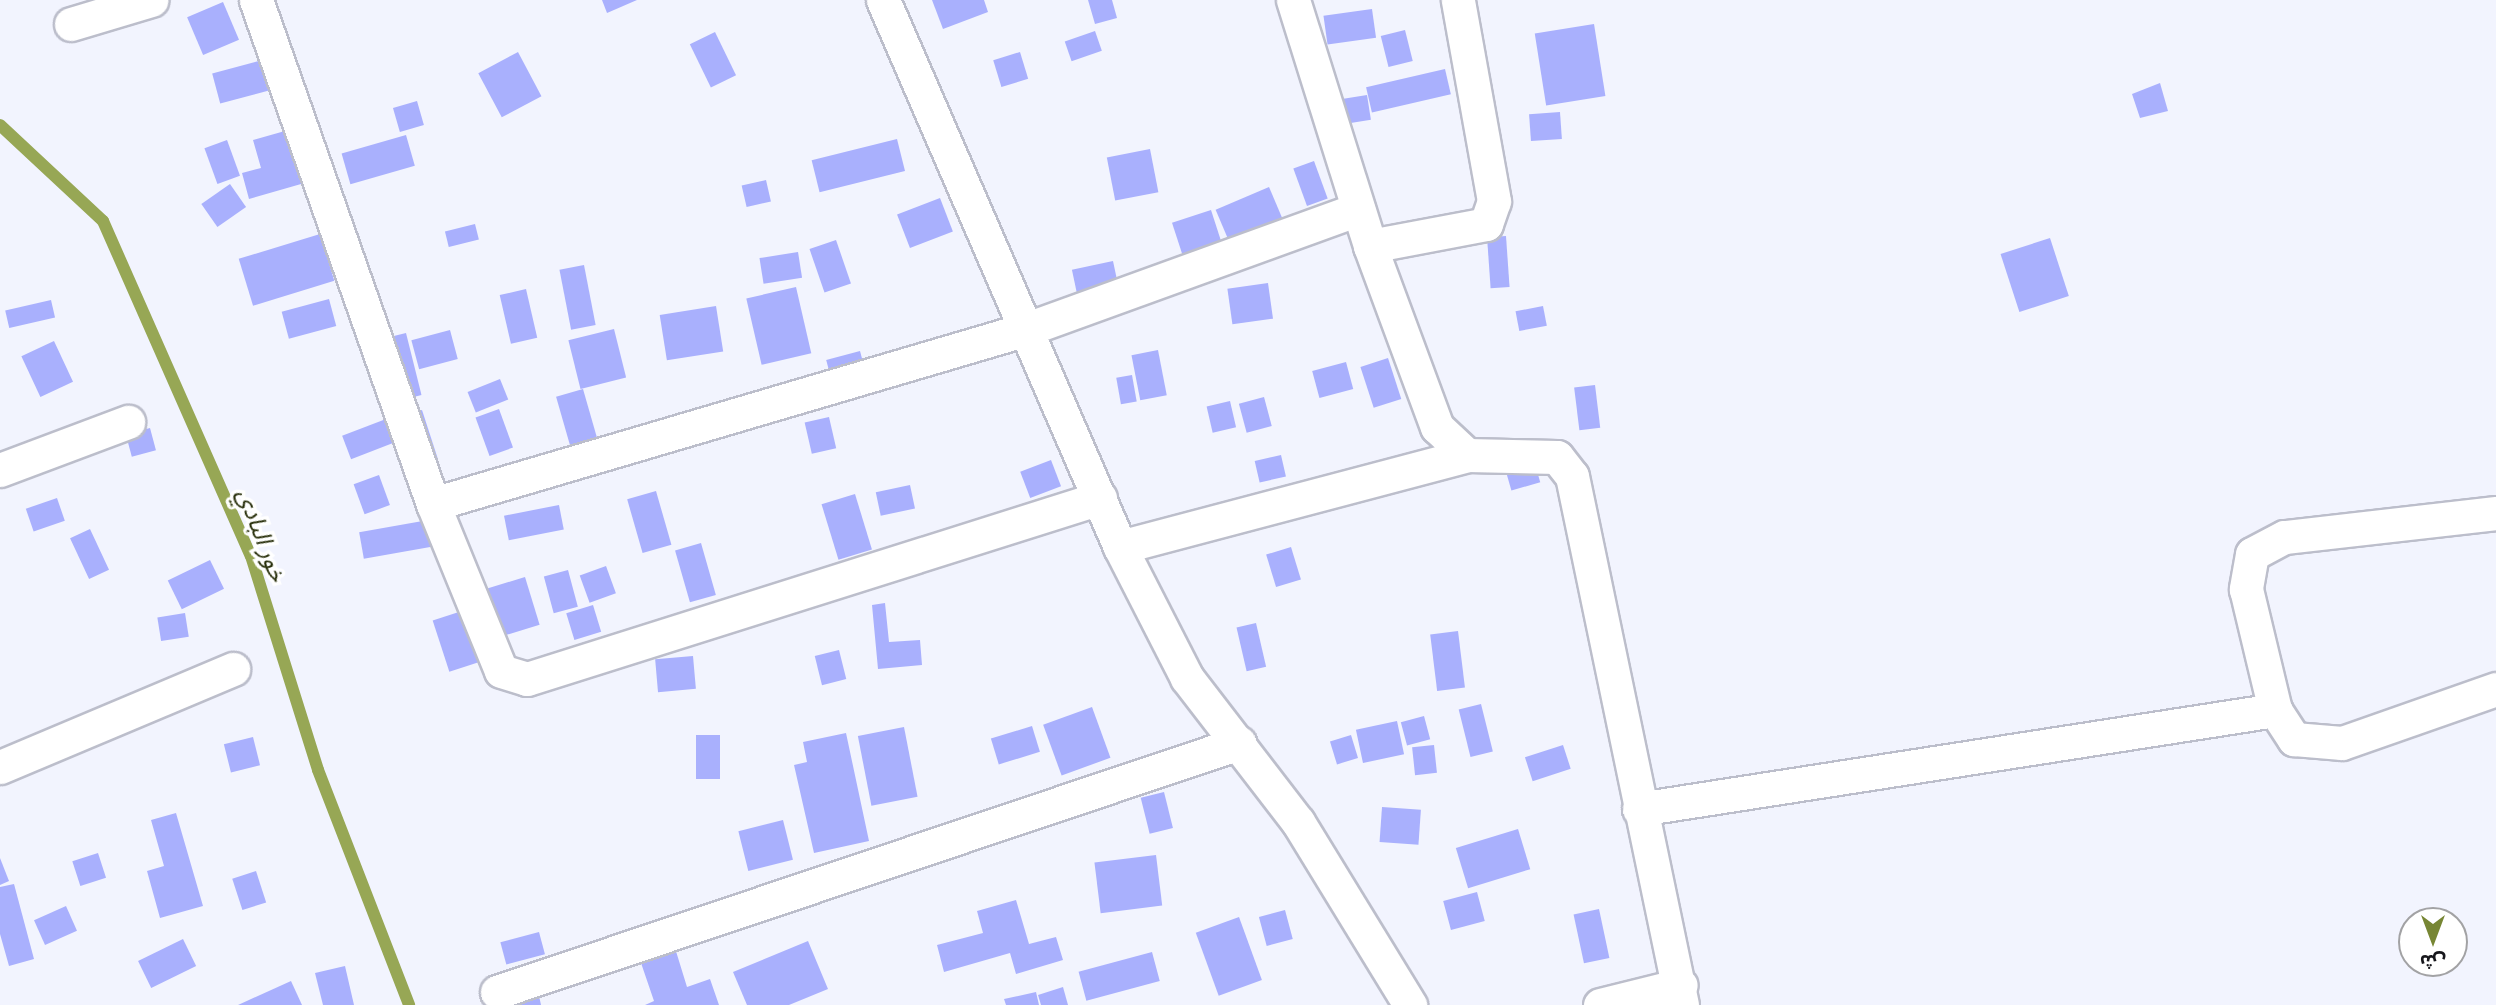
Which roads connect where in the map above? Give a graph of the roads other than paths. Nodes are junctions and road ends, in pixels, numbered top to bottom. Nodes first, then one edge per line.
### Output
1 (151, 0) edge
2 (256, 0) edge
3 (883, 0) edge
4 (1293, 0) edge
5 (1458, 0) edge
6 (71, 24) dead end
7 (1359, 209) junction
8 (1370, 246) junction
9 (1027, 329) junction
10 (128, 422) dead end
11 (1467, 456) junction
12 (0, 470) edge
13 (1100, 498) junction
14 (433, 504) junction
15 (2496, 513) edge
16 (1120, 547) junction
17 (233, 669) dead end
18 (2496, 689) edge
19 (2275, 710) junction
20 (1239, 743) junction
21 (0, 767) edge
22 (1639, 809) junction
23 (497, 992) dead end
24 (1681, 995) edge
25 (1410, 1005) edge
26 (1600, 1005) edge

1 - 6 street
2 - 14 street
3 - 9 street
4 - 7 street
5 - 8 street
7 - 8 street
7 - 9 street
8 - 11 street
9 - 13 street
9 - 14 street
10 - 12 street
11 - 16 street
11 - 22 street
13 - 14 street
13 - 16 street
15 - 19 street
16 - 20 street
17 - 21 street
18 - 19 street
19 - 22 street
20 - 23 street
20 - 25 street
22 - 24 street
24 - 26 street

